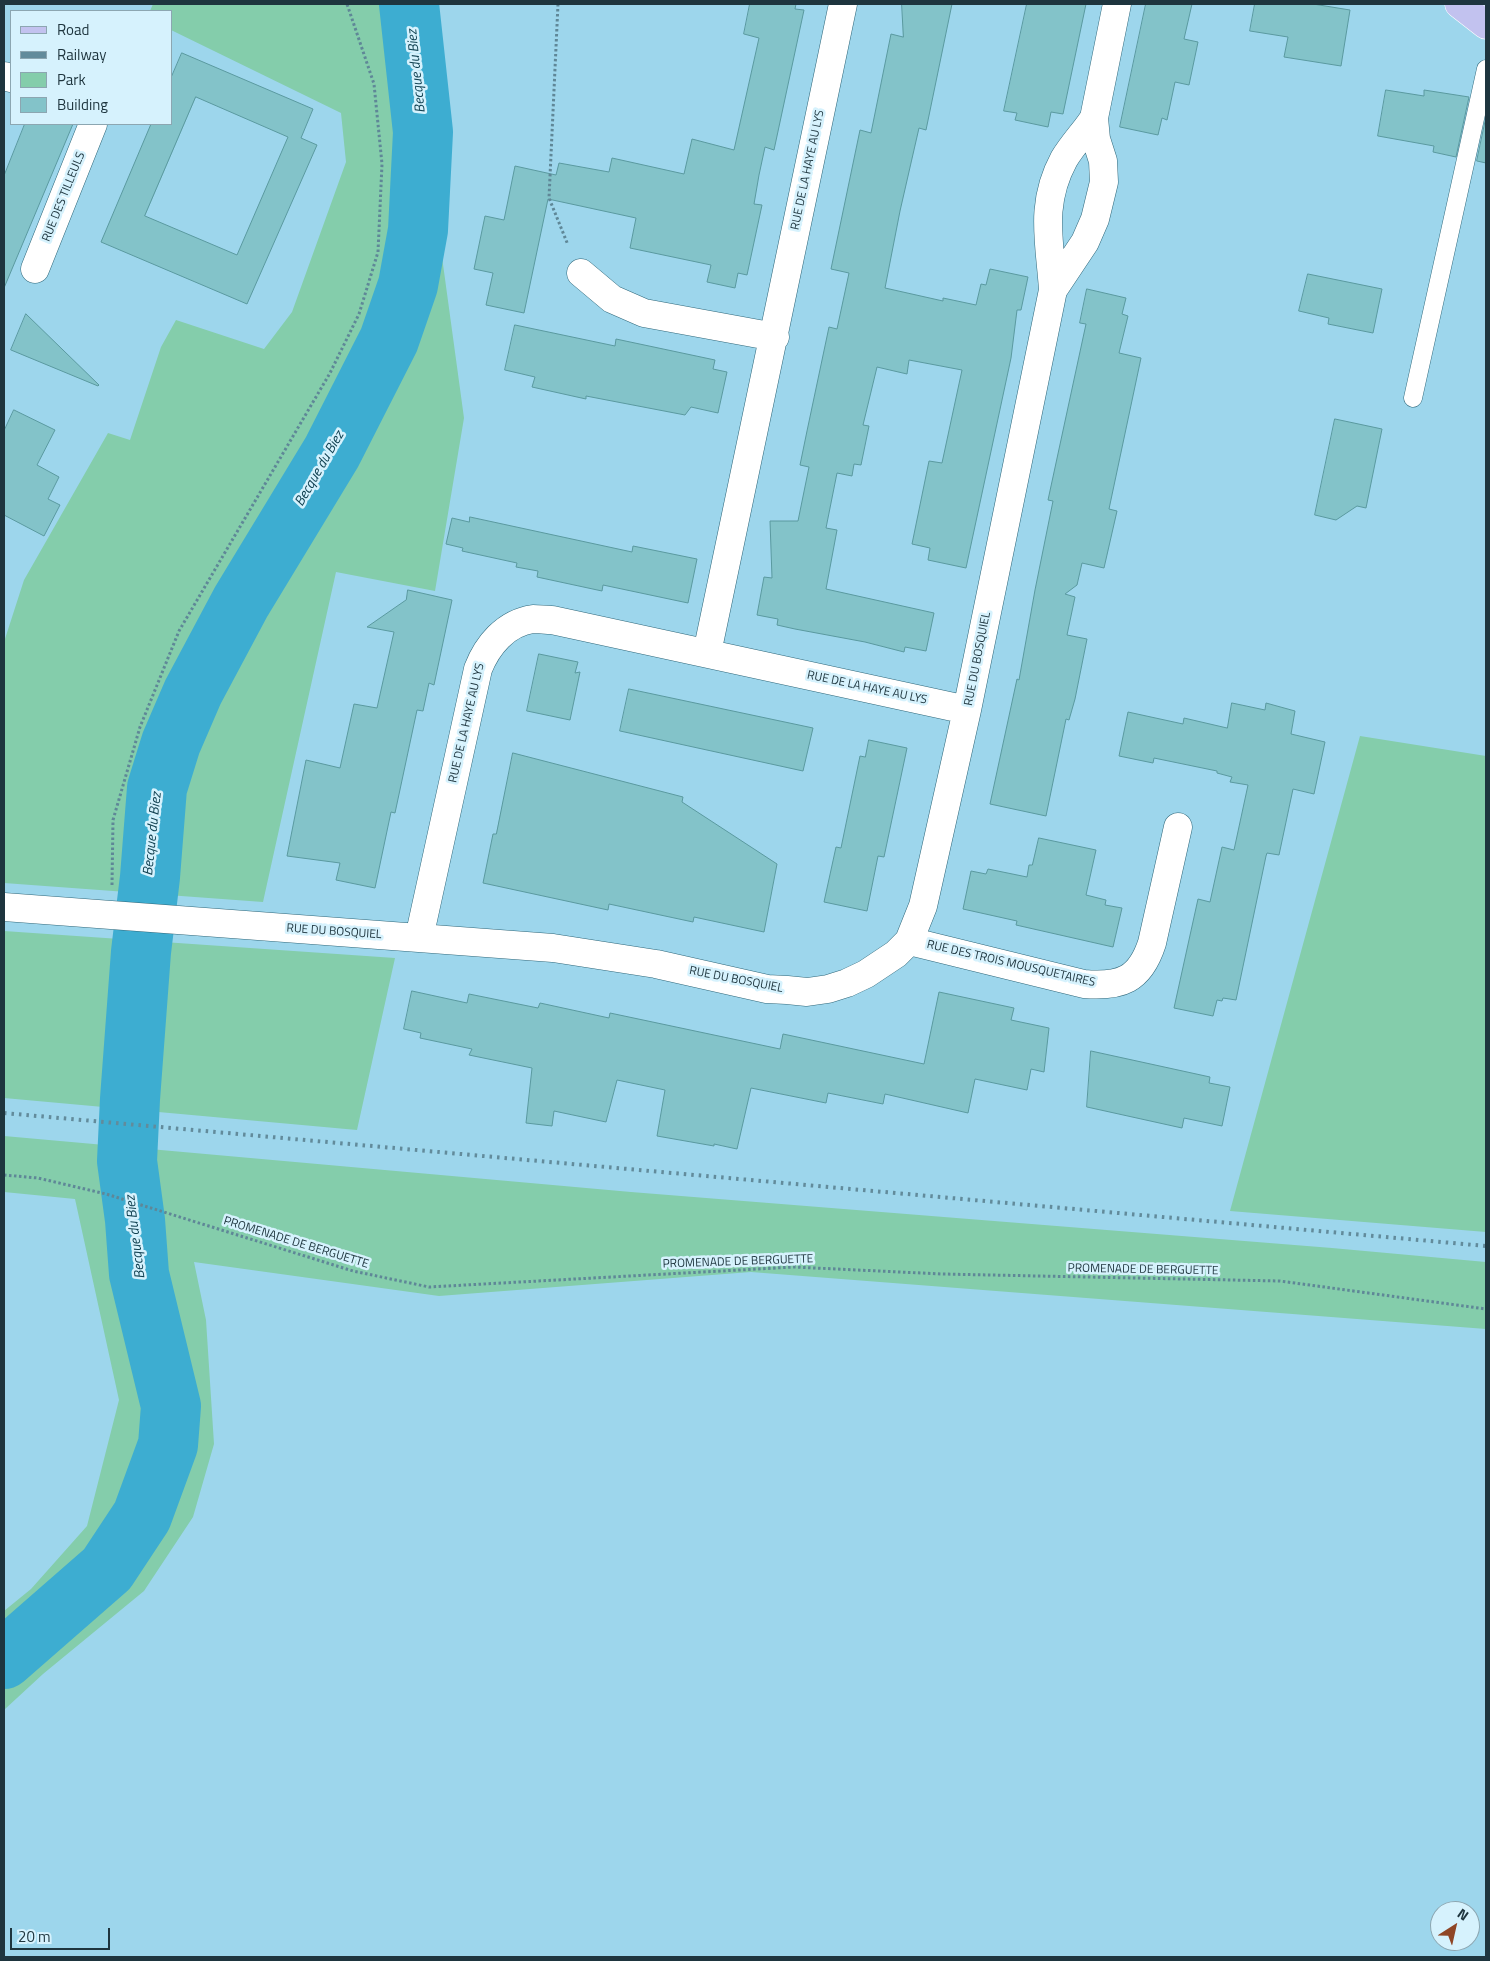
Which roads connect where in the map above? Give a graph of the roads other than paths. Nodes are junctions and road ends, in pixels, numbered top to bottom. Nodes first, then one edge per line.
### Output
1 (843, 4) edge
2 (1117, 4) edge
3 (1459, 4) edge
4 (1486, 25) edge
5 (1486, 70) edge
6 (1094, 118) junction
7 (93, 125) edge
8 (35, 269) dead end
9 (581, 273) road end
10 (1053, 290) junction
11 (775, 337) junction
12 (1413, 398) dead end
13 (707, 653) junction
14 (967, 710) junction
15 (1178, 827) dead end
16 (4, 907) edge
17 (419, 938) junction
18 (909, 940) junction

1 - 11 street, RUE DE LA HAYE AU LYS
2 - 6 street, RUE DU BOSQUIEL
3 - 4 main road
5 - 12 lane
6 - 10 street, RUE DU BOSQUIEL
6 - 10 street, RUE DU BOSQUIEL
7 - 8 street, RUE DES TILLEULS
9 - 11 street
10 - 14 street, RUE DU BOSQUIEL
11 - 13 street, RUE DE LA HAYE AU LYS
13 - 14 street, RUE DE LA HAYE AU LYS
13 - 17 street, RUE DE LA HAYE AU LYS
14 - 18 street, RUE DU BOSQUIEL
15 - 18 street, RUE DES TROIS MOUSQUETAIRES
16 - 17 street, RUE DU BOSQUIEL
17 - 18 street, RUE DU BOSQUIEL

